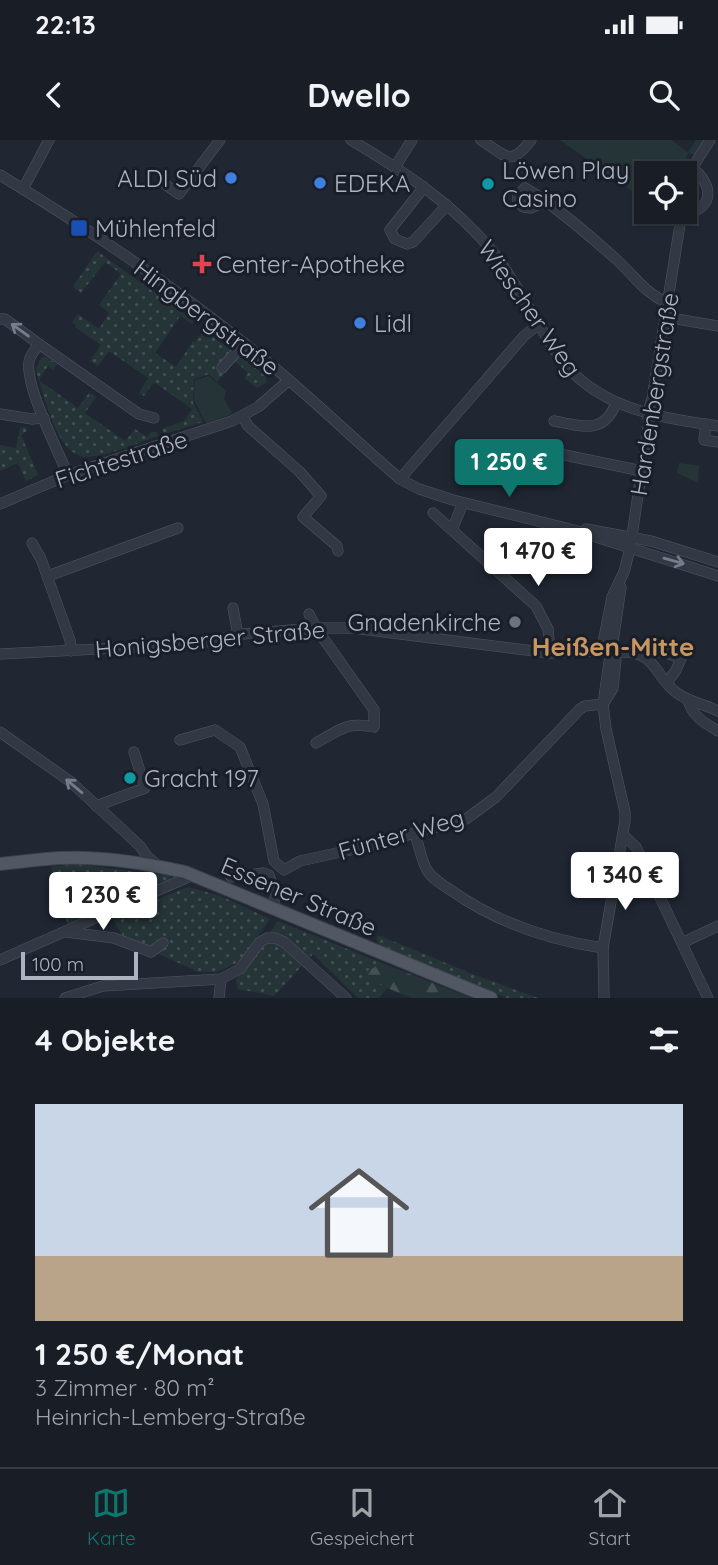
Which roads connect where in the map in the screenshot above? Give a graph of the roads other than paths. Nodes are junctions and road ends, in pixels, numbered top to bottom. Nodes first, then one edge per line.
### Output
1 (49, 140) edge
2 (220, 140) edge
3 (351, 140) edge
4 (412, 140) edge
5 (481, 140) edge
6 (531, 140) edge
7 (710, 140) edge
8 (696, 161) edge
9 (395, 167) junction
10 (697, 172) edge
11 (0, 175) edge
12 (166, 185) dead end
13 (424, 187) junction
14 (23, 189) junction
15 (546, 201) dead end
16 (447, 205) junction
17 (697, 209) edge
18 (681, 224) edge
19 (667, 303) junction
20 (665, 317) junction
21 (0, 318) edge
22 (539, 324) junction
23 (718, 326) edge
24 (243, 343) junction
25 (39, 344) junction
26 (222, 368) dead end
27 (289, 380) junction
28 (616, 403) junction
29 (0, 414) edge
30 (647, 415) junction
31 (243, 417) junction
32 (44, 418) junction
33 (154, 418) dead end
34 (554, 421) dead end
35 (706, 424) junction
36 (718, 425) edge
37 (718, 442) edge
38 (526, 447) dead end
39 (642, 471) junction
40 (68, 475) junction
41 (400, 479) junction
42 (463, 503) junction
43 (0, 504) edge
44 (433, 513) dead end
45 (178, 528) dead end
46 (452, 530) junction
47 (575, 530) junction
48 (632, 537) junction
49 (32, 543) dead end
50 (630, 549) junction
51 (338, 551) dead end
52 (718, 562) edge
53 (48, 576) junction
54 (718, 576) edge
55 (233, 608) dead end
56 (309, 614) dead end
57 (316, 628) junction
58 (238, 635) junction
59 (605, 645) junction
60 (71, 651) junction
61 (550, 653) junction
62 (0, 654) edge
63 (644, 656) junction
64 (615, 658) junction
65 (667, 682) junction
66 (688, 700) junction
67 (603, 704) junction
68 (718, 710) edge
69 (718, 731) edge
70 (0, 732) edge
71 (180, 740) dead end
72 (316, 743) dead end
73 (134, 752) dead end
74 (96, 806) junction
75 (415, 834) junction
76 (622, 835) junction
77 (0, 864) edge
78 (158, 866) junction
79 (194, 875) junction
80 (231, 877) dead end
81 (272, 907) junction
82 (718, 926) edge
83 (65, 932) junction
84 (163, 943) dead end
85 (682, 943) junction
86 (603, 948) junction
87 (0, 960) edge
88 (221, 979) junction
89 (65, 998) edge
90 (219, 998) edge
91 (346, 998) edge
92 (491, 998) edge
93 (604, 998) edge
94 (708, 998) edge

1 - 14 street
2 - 12 street
3 - 9 street, Wiescher Weg
4 - 9 street
5 - 6 street
7 - 8 street, Hardenbergstraße
9 - 13 street, Wiescher Weg
10 - 17 street
11 - 14 street, Hingbergstraße
13 - 16 street, Wiescher Weg
13 - 16 street
14 - 24 street, Hingbergstraße
15 - 19 street
16 - 22 street, Wiescher Weg
18 - 19 street, Hardenbergstraße
19 - 20 street, Hardenbergstraße
20 - 23 street
20 - 30 street, Hardenbergstraße
25 -> 21 street
22 - 28 street, Wiescher Weg
22 - 41 street
24 - 26 street
24 - 27 street, Hingbergstraße
25 - 32 street
25 - 33 street
27 - 31 street, Fichtestraße
27 - 41 street, Hingbergstraße
28 - 30 street, Wiescher Weg
28 - 34 street
29 - 32 street
30 - 35 street, Wiescher Weg
30 - 39 street, Hardenbergstraße
31 - 40 street, Fichtestraße
31 - 51 street
32 - 40 street
35 - 36 street, Wiescher Weg
35 - 37 street
38 - 39 street
39 - 48 street, Hardenbergstraße
40 - 43 street, Fichtestraße
41 - 42 street, Hingbergstraße
42 - 46 street
42 - 47 street, Hingbergstraße
44 - 46 street
45 - 53 street
46 - 61 street
47 - 48 street
47 - 50 street
48 - 50 street, Hardenbergstraße
48 - 52 street
49 - 53 street, Honigsberger Straße
50 -> 54 street
50 - 59 street, Hardenbergstraße
53 - 60 street, Honigsberger Straße
55 - 58 street
56 - 57 street
57 - 58 street, Honigsberger Straße
57 - 61 street, Honigsberger Straße
57 - 72 street
58 - 60 street, Honigsberger Straße
59 - 61 street, Honigsberger Straße
59 - 64 street
59 - 64 street
60 - 62 street, Honigsberger Straße
63 - 64 street
63 - 65 street
63 - 65 street
64 - 67 street
65 - 66 street
66 - 68 street
66 - 69 street
67 - 75 street, Fünter Weg
67 - 76 street
74 -> 70 street
71 - 75 street, Fünter Weg
73 - 74 street
74 - 78 street
75 - 86 street
76 - 85 street
76 - 86 street
77 - 78 main road, Essener Straße
78 - 79 main road, Essener Straße
79 - 81 main road, Essener Straße
79 - 83 street
80 - 81 street
81 - 92 main road, Essener Straße
82 - 85 street
83 - 84 street
83 - 87 street
85 - 94 street
86 - 93 street
88 - 89 street
88 - 90 street
88 - 91 street

